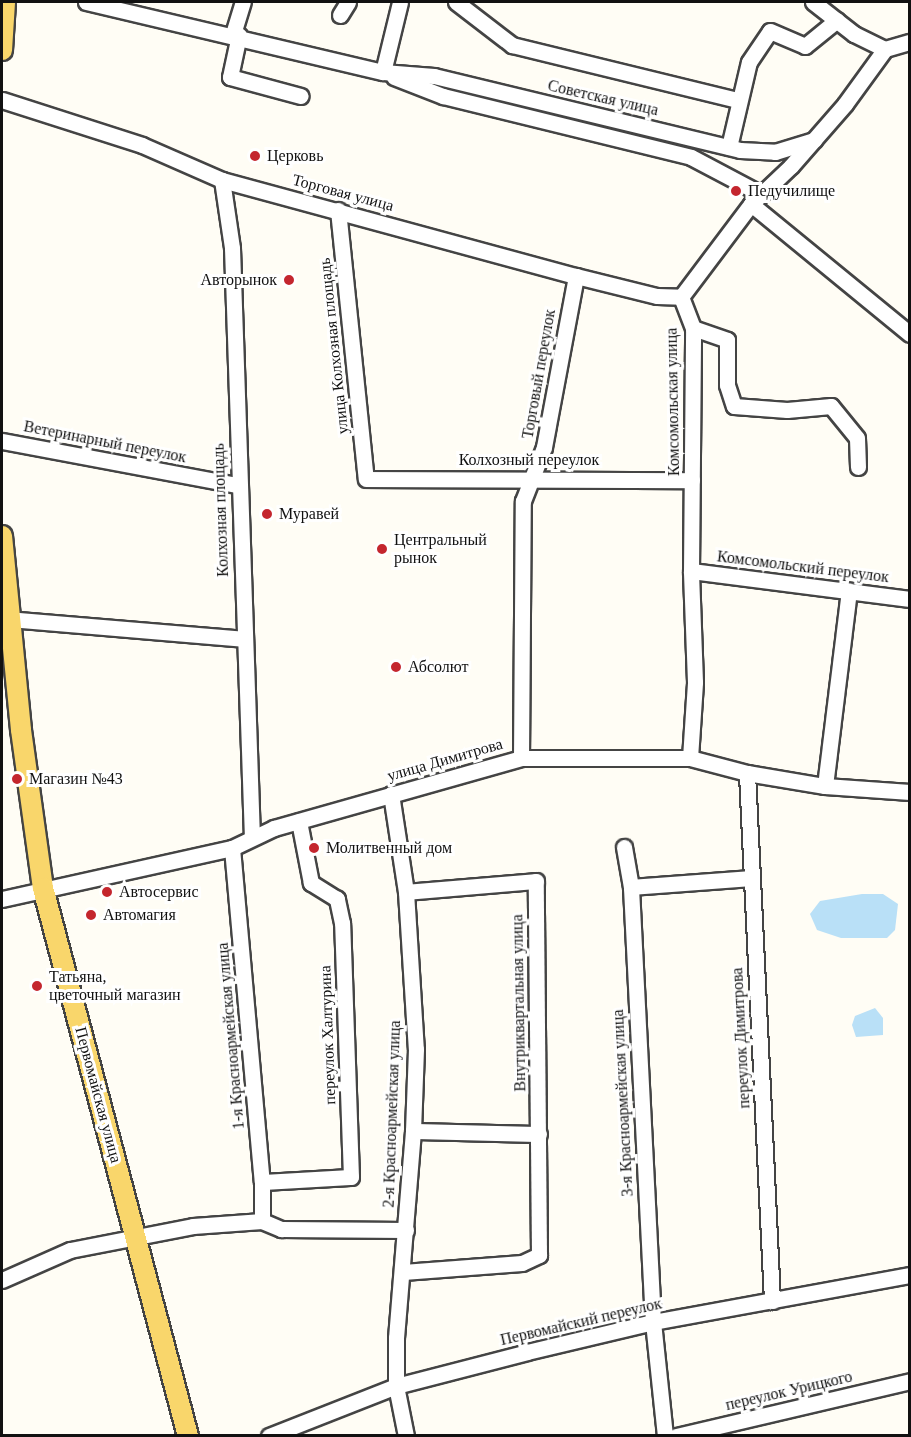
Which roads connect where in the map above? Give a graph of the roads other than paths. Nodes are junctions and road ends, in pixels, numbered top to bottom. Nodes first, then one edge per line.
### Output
1 (5, 2) edge
2 (86, 2) edge
3 (243, 2) edge
4 (400, 2) edge
5 (456, 2) edge
6 (813, 2) edge
7 (837, 20) junction
8 (236, 34) junction
9 (909, 42) edge
10 (885, 49) junction
11 (2, 50) edge
12 (383, 72) junction
13 (301, 96) dead end
14 (2, 100) edge
15 (738, 100) junction
16 (814, 140) junction
17 (729, 147) junction
18 (222, 180) junction
19 (756, 199) junction
20 (338, 210) junction
21 (576, 276) junction
22 (681, 297) junction
23 (693, 328) junction
24 (909, 334) edge
25 (2, 441) edge
26 (858, 467) dead end
27 (533, 477) junction
28 (366, 479) joint
29 (692, 480) junction
30 (238, 485) junction
31 (2, 536) edge
32 (691, 571) junction
33 (849, 590) junction
34 (909, 599) edge
35 (8, 620) junction
36 (244, 639) junction
37 (521, 758) junction
38 (690, 758) junction
39 (747, 773) junction
40 (825, 786) junction
41 (909, 792) edge
42 (392, 794) junction
43 (299, 821) junction
44 (252, 838) junction
45 (624, 847) dead end
46 (232, 848) junction
47 (751, 878) junction
48 (631, 887) junction
49 (43, 888) junction
50 (406, 892) junction
51 (2, 899) edge
52 (413, 1131) junction
53 (539, 1134) junction
54 (262, 1182) junction
55 (262, 1221) junction
56 (406, 1230) junction
57 (135, 1235) junction
58 (403, 1272) junction
59 (909, 1275) edge
60 (2, 1280) edge
61 (772, 1301) junction
62 (653, 1322) junction
63 (909, 1381) edge
64 (396, 1386) junction
65 (188, 1436) edge
66 (268, 1436) edge
67 (406, 1436) edge
68 (665, 1436) edge
69 (676, 1436) edge

1 - 11 main road
2 - 8 street, Советская улица
3 - 8 street
4 - 12 street
5 - 15 street
6 - 7 street
7 - 10 street
7 - 15 street
8 - 12 street, Советская улица
8 - 13 street
9 - 10 street
10 - 16 street
12 - 17 street, Советская улица
12 - 19 street, Советская улица
14 - 18 street, Торговая улица
15 - 17 street
16 - 17 street, Советская улица
16 - 19 street
18 - 20 street, Торговая улица
18 - 30 street, Колхозная площадь
19 - 22 street
19 - 24 street, Советская улица
20 - 21 street, Торговая улица
20 - 28 street, улица Колхозная площадь
21 - 22 street, Торговая улица
21 - 27 street, Торговый переулок
22 - 23 street, Комсомольская улица
23 - 26 street
23 - 29 street, Комсомольская улица
25 - 30 street, Ветеринарный переулок
27 - 28 street, Колхозный переулок
27 - 29 street, Колхозный переулок
27 - 37 street, Торговый переулок
29 - 32 street, Комсомольская улица
30 - 36 street, Колхозная площадь
31 - 35 main road, Первомайская улица
32 - 33 street, Комсомольский переулок
32 - 38 street, Комсомольская улица
33 - 34 street, Комсомольский переулок
33 - 40 street
35 - 36 street
35 - 49 main road, Первомайская улица
36 - 44 street, Колхозная площадь
37 - 38 street, улица Димитрова
37 - 42 street, улица Димитрова
38 - 39 street, улица Димитрова
39 - 40 street, улица Димитрова
39 - 47 street, переулок Димитрова
40 - 41 street, улица Димитрова
42 - 43 street, улица Димитрова
42 - 50 street, 2-я Красноармейская улица
43 - 44 street, улица Димитрова
43 - 54 street, переулок Халтурина
44 - 46 street, улица Димитрова
45 - 48 street, 3-я Красноармейская улица
46 - 49 street, улица Димитрова
46 - 54 street, 1-я Красноармейская улица
47 - 48 street
47 - 61 street, переулок Димитрова
48 - 62 street, 3-я Красноармейская улица
49 - 51 street, улица Димитрова
49 - 57 main road, Первомайская улица
50 - 52 street, 2-я Красноармейская улица
50 - 53 street, Внутриквартальная улица
52 - 53 street
52 - 56 street, 2-я Красноармейская улица
53 - 58 street, Внутриквартальная улица
54 - 55 street, 1-я Красноармейская улица
55 - 56 street
55 - 57 street
56 - 58 street, 2-я Красноармейская улица
57 - 60 street
57 - 65 main road, Первомайская улица
58 - 64 street, 2-я Красноармейская улица
59 - 61 street, Первомайский переулок
61 - 62 street, Первомайский переулок
62 - 64 street, Первомайский переулок
62 - 68 street, 3-я Красноармейская улица
63 - 69 street, переулок Урицкого
64 - 66 street, Первомайский переулок
64 - 67 street, 2-я Красноармейская улица

